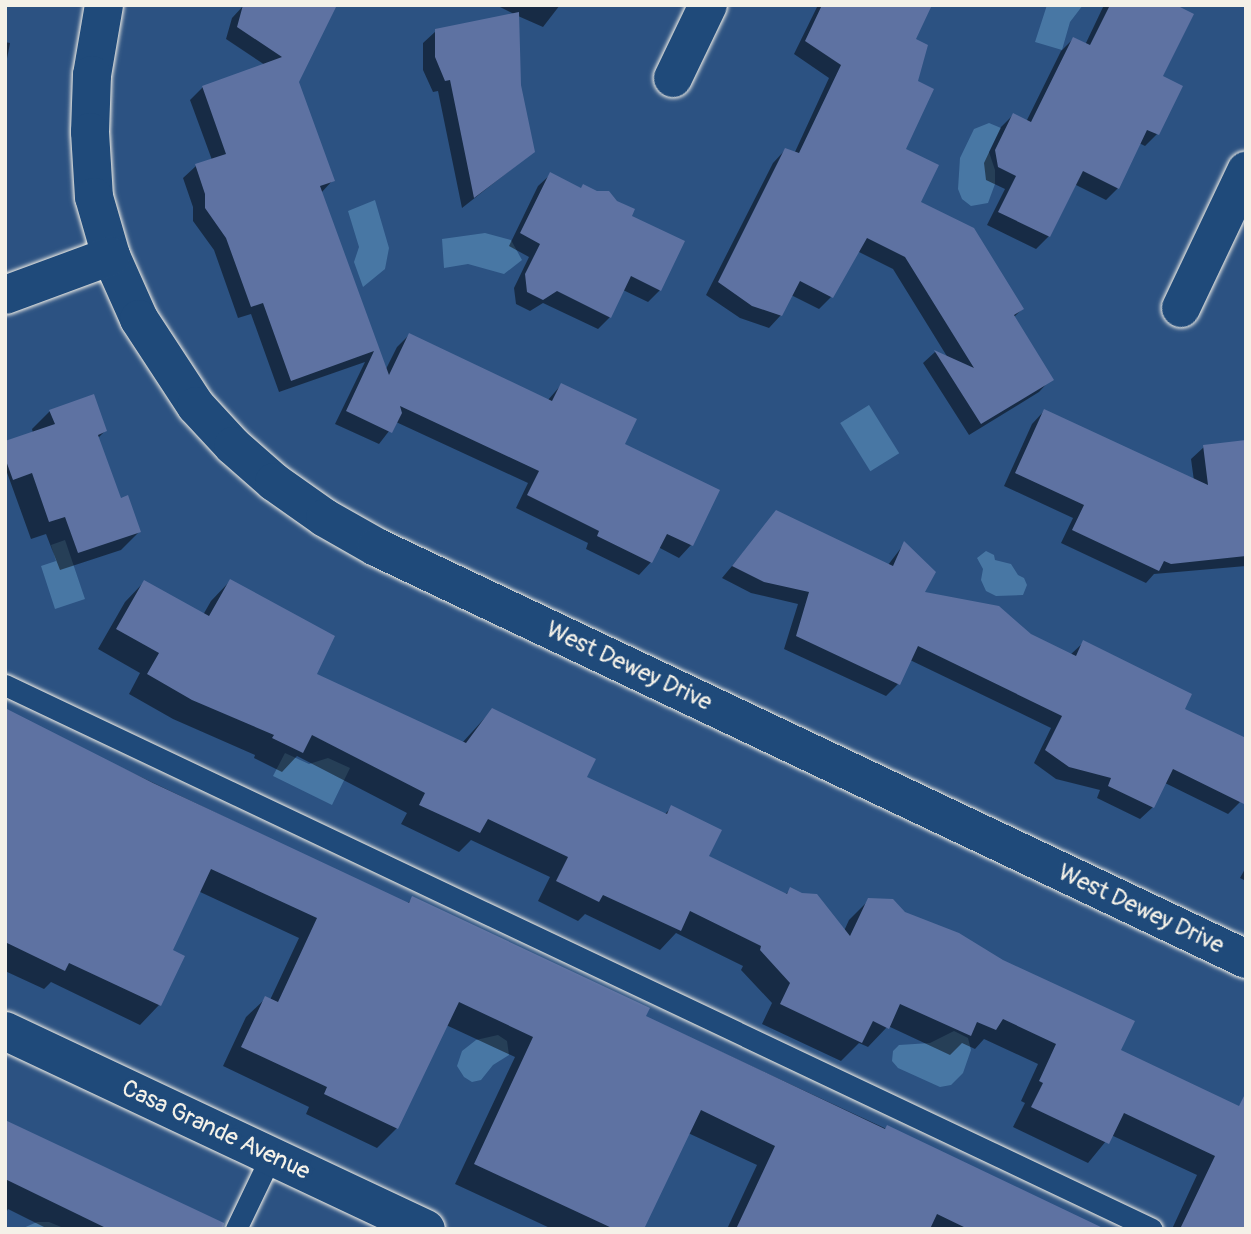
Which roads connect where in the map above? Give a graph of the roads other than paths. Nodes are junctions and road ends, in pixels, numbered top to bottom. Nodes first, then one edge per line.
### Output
1 (104, 5) edge
2 (708, 5) edge
3 (673, 78) dead end
4 (1246, 171) edge
5 (111, 256) junction
6 (5, 295) edge
7 (1181, 308) dead end
8 (5, 685) edge
9 (1246, 959) edge
10 (5, 1031) edge
11 (271, 1156) junction
12 (236, 1229) edge
13 (426, 1229) edge
14 (1152, 1229) edge

1 - 5 street, West Dewey Drive
2 - 3 street
4 - 7 street
5 - 6 street
5 - 9 street, West Dewey Drive
8 - 14 lane
10 - 11 street, Casa Grande Avenue
11 - 12 lane
11 - 13 street, Casa Grande Avenue

